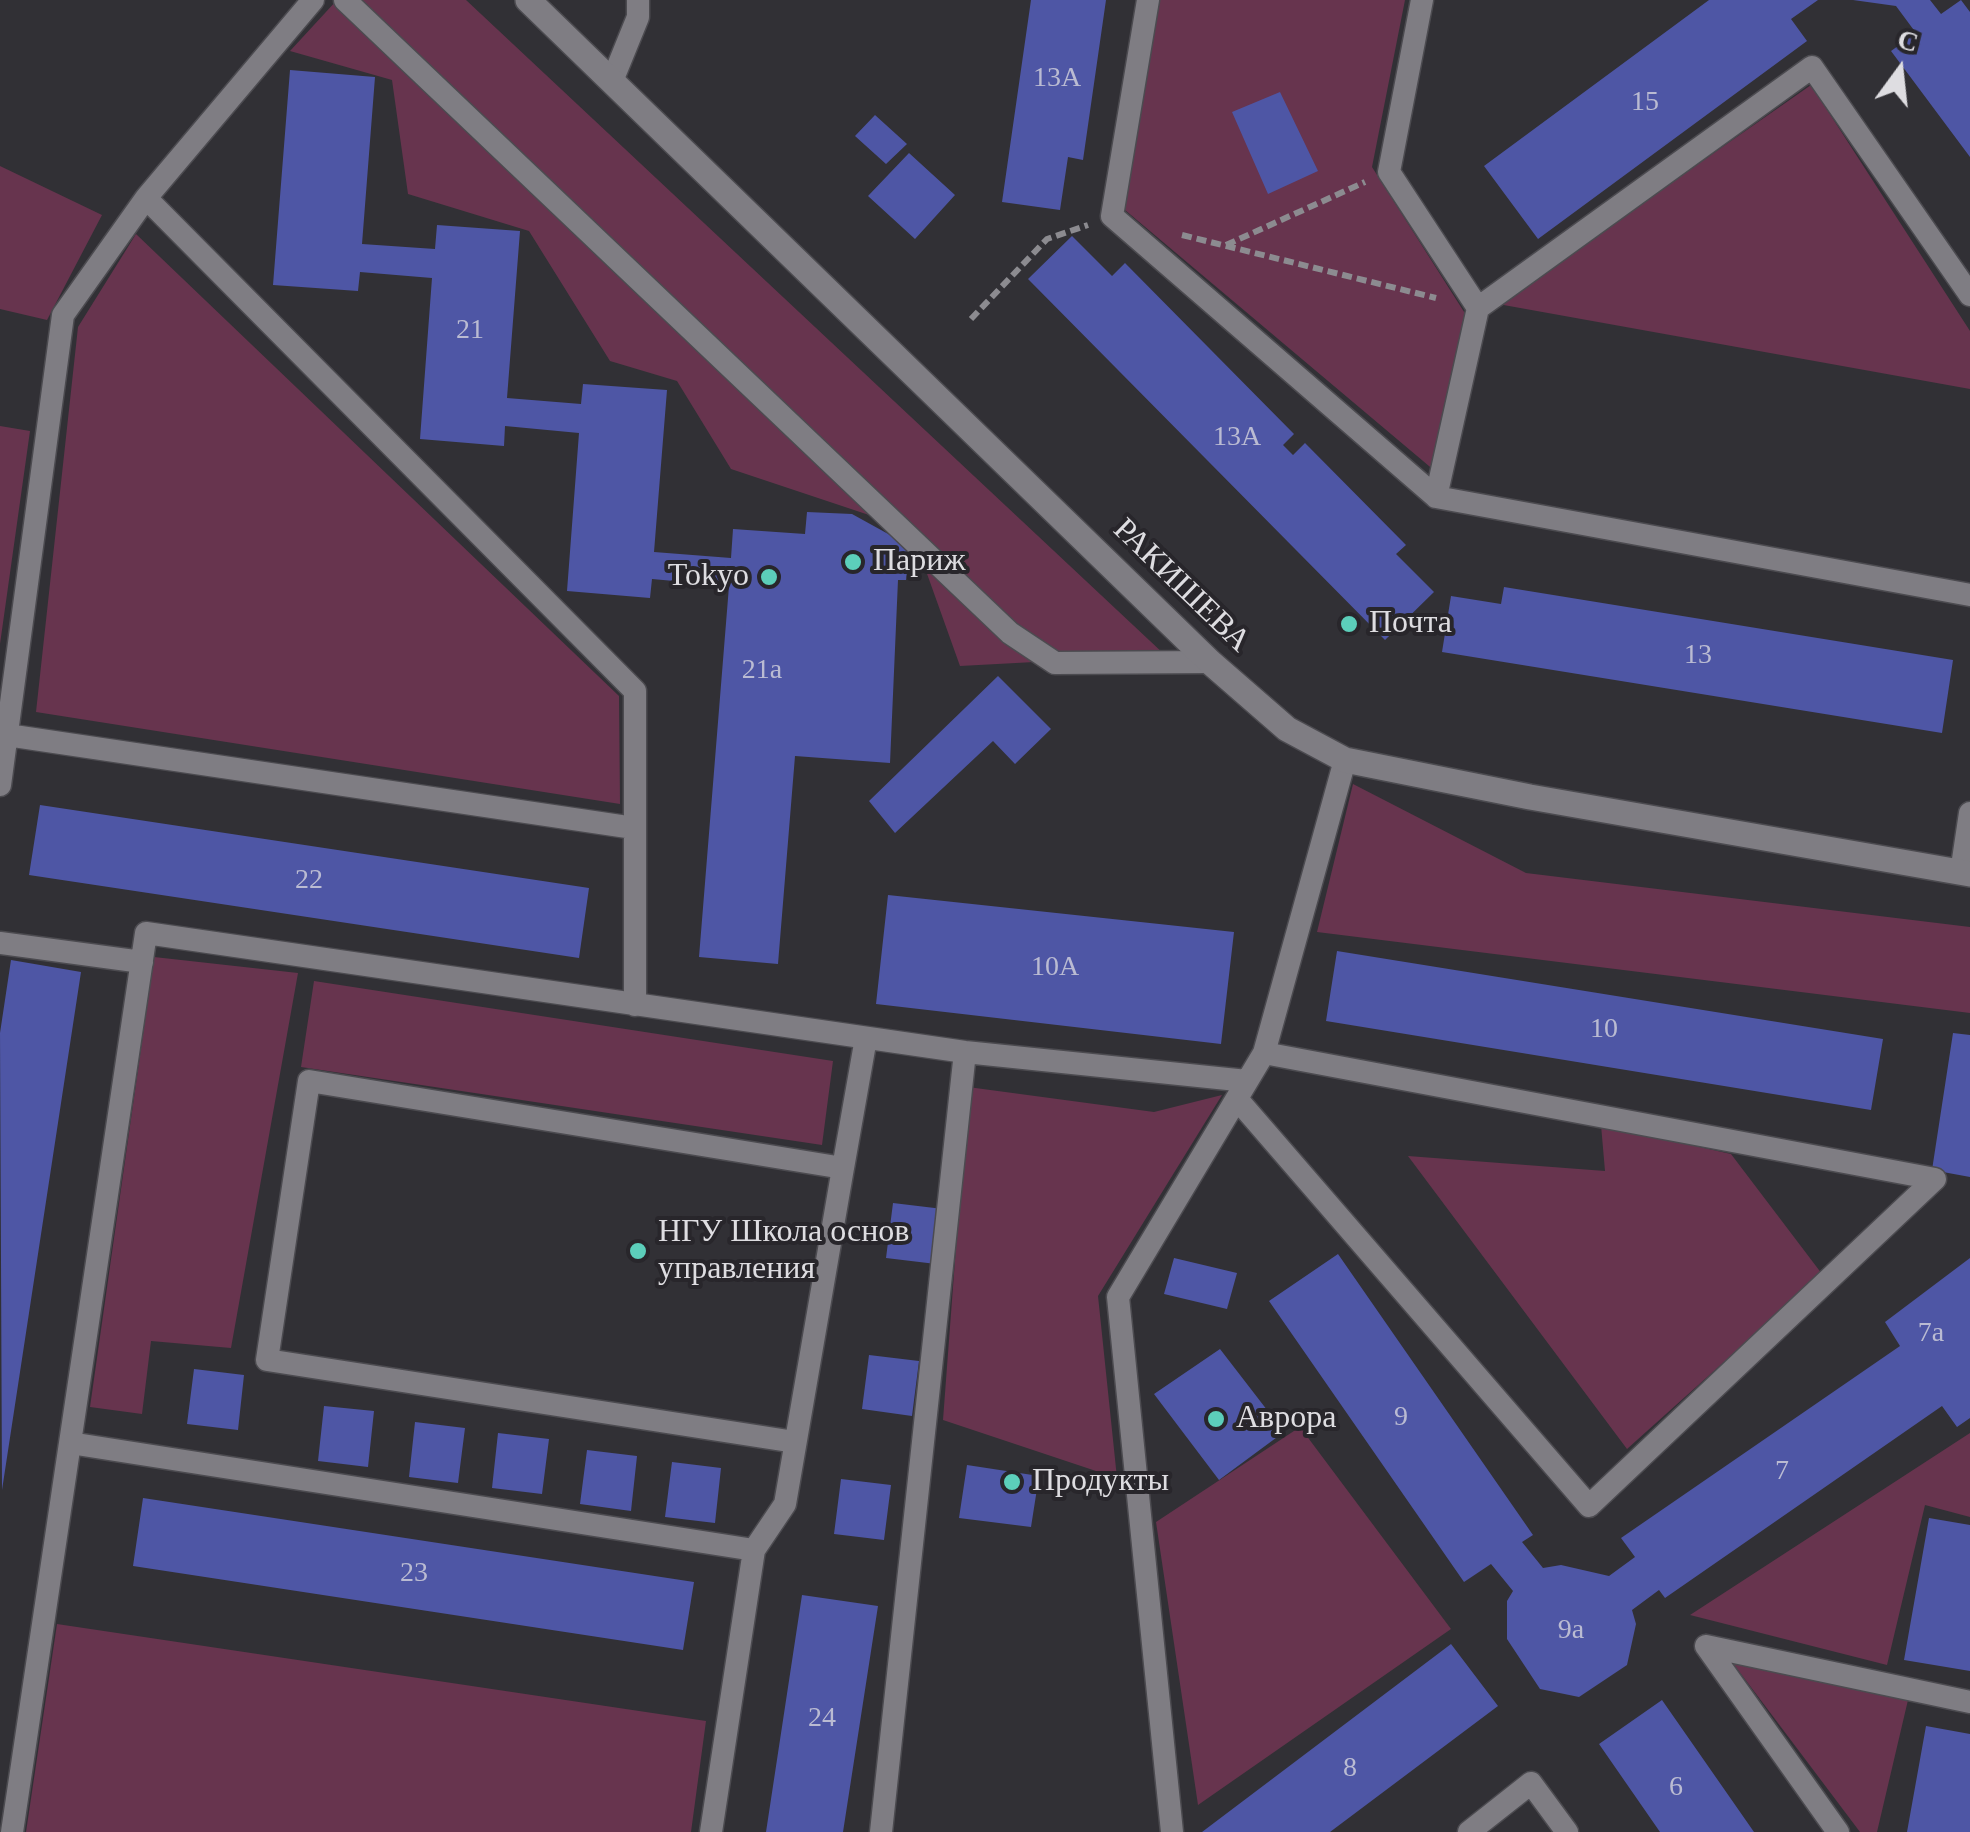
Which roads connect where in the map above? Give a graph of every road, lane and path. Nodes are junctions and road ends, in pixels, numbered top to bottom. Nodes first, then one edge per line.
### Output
1 (312, 0) edge
2 (345, 0) edge
3 (528, 0) edge
4 (638, 0) edge
5 (1148, 0) edge
6 (1422, 0) edge
7 (612, 81) junction
8 (1389, 172) junction
9 (146, 198) junction
10 (1224, 246) dead end
11 (1970, 295) edge
12 (1478, 308) junction
13 (1436, 496) junction
14 (1970, 595) edge
15 (1210, 662) junction
16 (4, 748) edge
17 (1345, 760) junction
18 (0, 785) edge
19 (1970, 813) edge
20 (634, 828) junction
21 (1966, 874) edge
22 (0, 943) edge
23 (142, 962) junction
24 (635, 1005) junction
25 (866, 1038) junction
26 (965, 1052) junction
27 (1264, 1053) junction
28 (1242, 1090) junction
29 (843, 1168) junction
30 (796, 1442) junction
31 (70, 1443) junction
32 (754, 1550) junction
33 (1970, 1702) edge
34 (12, 1832) edge
35 (711, 1832) edge
36 (881, 1832) edge
37 (1172, 1832) edge
38 (1469, 1832) edge
39 (1567, 1832) edge
40 (1838, 1832) edge

1 - 9 lane
2 - 15 lane
3 - 7 street, РАКИШЕВА
4 - 7 lane
5 - 13 lane
6 - 8 lane
7 - 15 street, РАКИШЕВА
8 - 10 path
8 - 12 lane
9 - 16 lane
9 - 20 lane
11 - 12 lane
12 - 13 lane
13 - 14 lane
15 - 17 street, РАКИШЕВА
16 - 18 lane
16 - 20 lane
17 - 21 street, РАКИШЕВА
17 - 27 lane
19 - 21 lane
20 - 24 lane
22 - 23 lane
23 - 24 lane
23 - 31 lane
24 - 25 lane
25 - 26 lane
25 - 29 lane
26 - 28 lane
26 - 36 lane
27 - 28 lane
27 - 28 lane
28 - 37 lane
29 - 30 lane
29 - 30 lane
30 - 32 lane
31 - 32 lane
31 - 34 lane
32 - 35 lane
33 - 40 lane
38 - 39 lane

